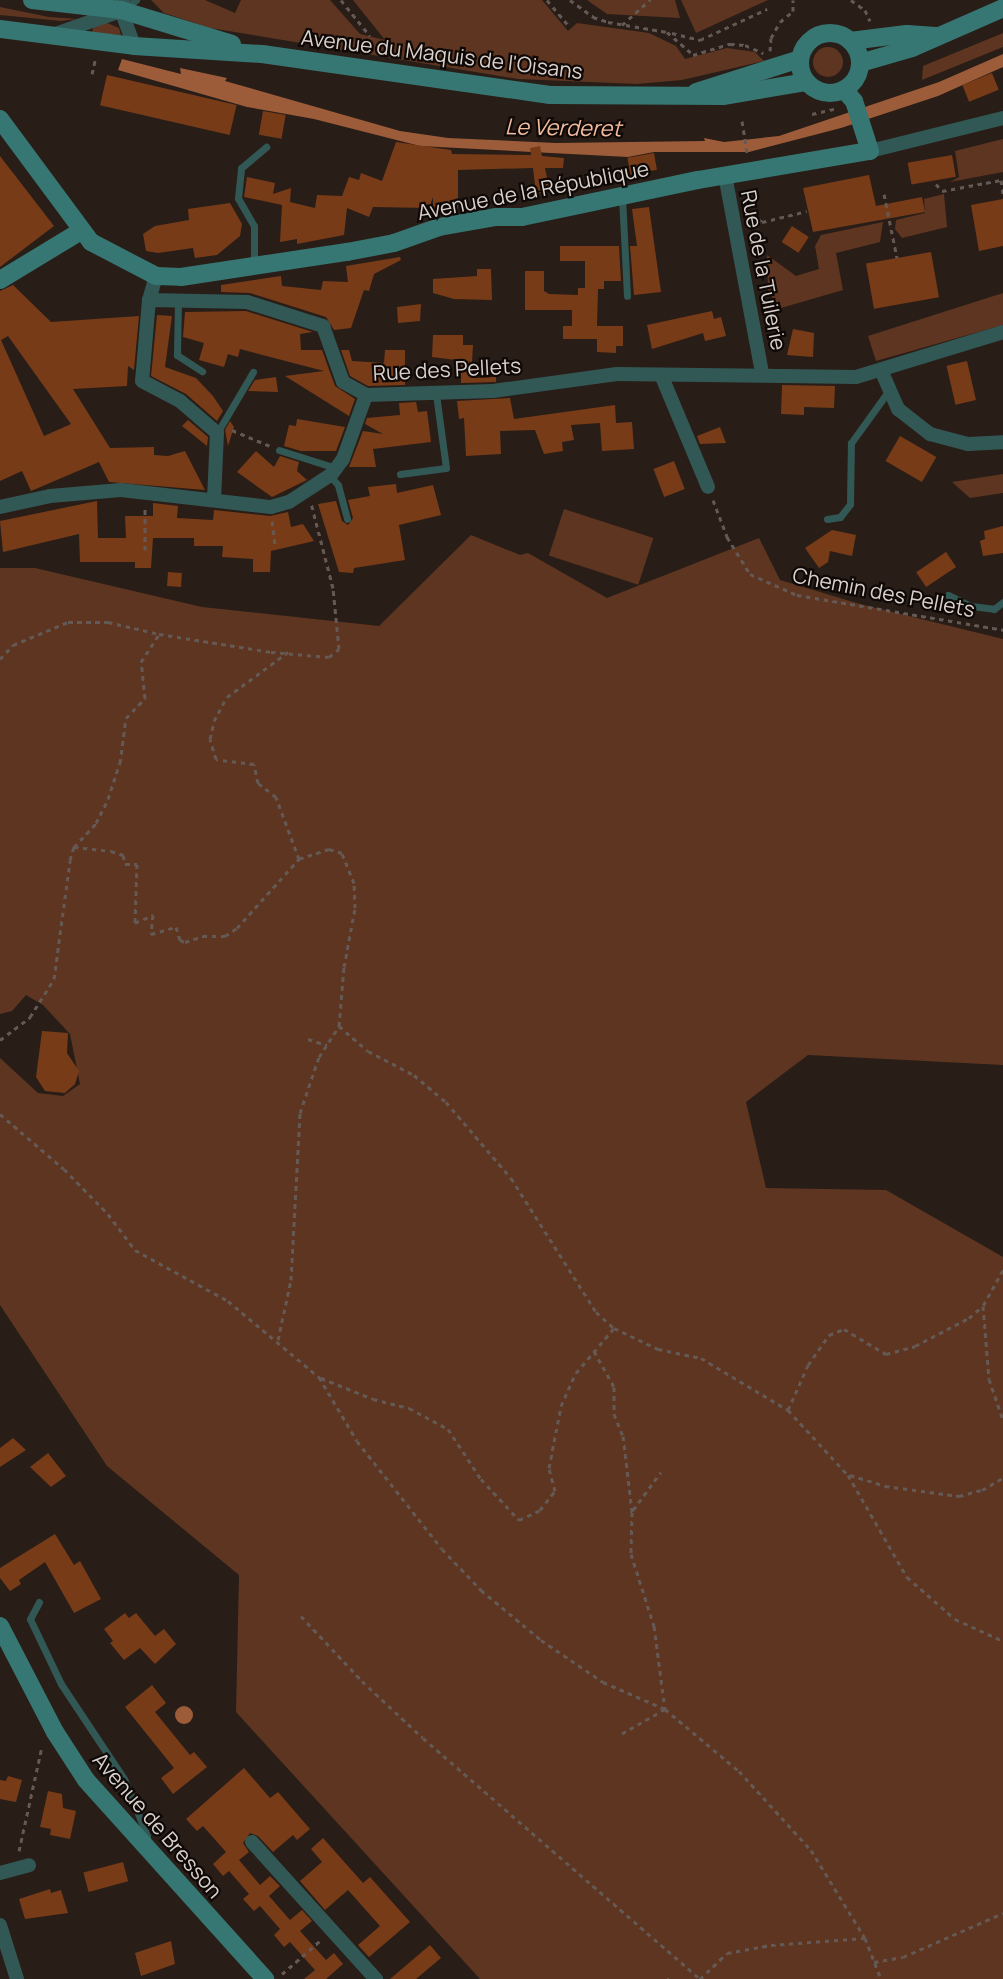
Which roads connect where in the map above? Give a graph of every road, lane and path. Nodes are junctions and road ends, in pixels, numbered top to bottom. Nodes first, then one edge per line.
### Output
1 (32, 0) edge
2 (341, 0) edge
3 (547, 0) edge
4 (570, 0) edge
5 (650, 0) edge
6 (793, 0) edge
7 (127, 4) edge
8 (1003, 8) edge
9 (767, 9) dead end
10 (568, 25) dead end
11 (621, 25) junction
12 (0, 29) edge
13 (668, 32) junction
14 (55, 34) junction
15 (370, 36) dead end
16 (936, 36) junction
17 (850, 41) junction
18 (134, 46) junction
19 (262, 54) junction
20 (801, 59) junction
21 (95, 60) dead end
22 (860, 63) junction
23 (92, 74) dead end
24 (807, 82) junction
25 (844, 90) junction
26 (689, 95) junction
27 (1003, 118) edge
28 (0, 119) edge
29 (742, 121) dead end
30 (266, 147) dead end
31 (870, 151) junction
32 (747, 154) dead end
33 (725, 175) junction
34 (936, 184) dead end
35 (884, 194) dead end
36 (1003, 194) edge
37 (622, 197) junction
38 (807, 211) dead end
39 (734, 224) junction
40 (81, 231) junction
41 (897, 258) dead end
42 (254, 264) junction
43 (156, 276) junction
44 (0, 280) edge
45 (627, 296) dead end
46 (149, 300) junction
47 (178, 302) junction
48 (1003, 332) edge
49 (881, 370) junction
50 (202, 371) dead end
51 (253, 372) dead end
52 (762, 373) junction
53 (662, 377) junction
54 (890, 389) junction
55 (436, 394) junction
56 (366, 395) junction
57 (223, 431) junction
58 (1003, 442) edge
59 (279, 450) joint
60 (333, 472) junction
61 (400, 474) dead end
62 (708, 487) joint
63 (308, 490) junction
64 (147, 491) junction
65 (214, 498) junction
66 (0, 507) edge
67 (271, 507) junction
68 (347, 519) dead end
69 (827, 519) dead end
70 (275, 544) dead end
71 (145, 550) dead end
72 (948, 595) dead end
73 (1003, 602) edge
74 (1003, 630) edge
75 (159, 634) junction
76 (288, 652) junction
77 (0, 659) edge
78 (74, 848) junction
79 (299, 859) junction
80 (339, 1026) junction
81 (308, 1039) dead end
82 (0, 1040) edge
83 (327, 1045) junction
84 (0, 1114) edge
85 (1003, 1270) edge
86 (983, 1306) junction
87 (614, 1328) junction
88 (278, 1340) junction
89 (594, 1351) junction
90 (319, 1377) junction
91 (788, 1410) junction
92 (1003, 1420) edge
93 (661, 1472) dead end
94 (848, 1475) junction
95 (1003, 1478) edge
96 (632, 1512) junction
97 (39, 1602) dead end
98 (301, 1616) dead end
99 (0, 1626) edge
100 (1003, 1641) edge
101 (665, 1709) junction
102 (55, 1732) junction
103 (621, 1734) dead end
104 (252, 1842) dead end
105 (145, 1847) junction
106 (22, 1867) joint
107 (0, 1873) edge
108 (1003, 1913) edge
109 (0, 1925) edge
110 (332, 1930) junction
111 (866, 1938) junction
112 (874, 1962) junction
113 (17, 1979) edge
114 (264, 1979) edge
115 (276, 1979) edge
116 (376, 1979) edge
117 (700, 1979) edge
118 (881, 1979) edge

1 - 7 main road, Avenue du Maquis de l'Oisans
2 - 15 path
3 - 10 path
4 - 11 path
5 - 11 path
6 - 13 path
7 - 14 street
7 - 18 street
7 - 19 main road, Avenue du Maquis de l'Oisans
8 - 16 main road
9 - 13 path
11 - 13 path
12 - 14 main road, Avenue du Maquis de l'Oisans
14 - 18 main road, Avenue du Maquis de l'Oisans
16 - 17 main road
16 - 22 main road
17 - 20 main road
17 - 22 main road
18 - 19 main road, Avenue du Maquis de l'Oisans
19 - 26 main road, Avenue du Maquis de l'Oisans
20 - 24 main road
20 - 26 main road, Avenue du Maquis de l'Oisans
21 - 23 path
22 - 25 main road
24 - 25 main road
24 - 26 main road, Avenue du Maquis de l'Oisans
25 - 31 main road
27 - 31 street, Avenue de la République
28 - 40 main road, Avenue de la République
29 - 32 path
30 - 42 lane
31 - 33 main road, Avenue de la République
33 - 37 main road, Avenue de la République
33 - 39 street, Rue de la Tuilerie
34 - 36 path
35 - 41 path
37 - 42 main road, Avenue de la République
37 - 45 lane
38 - 39 path
39 - 52 street, Rue de la Tuilerie
40 - 43 main road, Avenue de la République
40 - 44 main road
42 - 43 main road, Avenue de la République
43 - 46 street
46 - 47 street, Rue des Pellets
46 - 57 street
47 - 50 lane
47 - 56 street, Rue des Pellets
48 - 49 street, Rue des Pellets
49 - 52 street, Rue des Pellets
49 - 54 street
51 - 57 lane
52 - 53 street, Rue des Pellets
53 - 55 street, Rue des Pellets
53 - 62 street
54 - 58 street
54 - 69 lane
55 - 56 street, Rue des Pellets
55 - 61 lane
56 - 60 street
57 - 59 path
57 - 65 street
59 - 60 lane
60 - 63 street
60 - 68 lane
62 - 74 path, Chemin des Pellets
63 - 67 street
63 - 76 path
64 - 65 street
64 - 66 street
64 - 71 path
65 - 67 street
67 - 70 path
72 - 73 lane
75 - 76 path
75 - 77 path
75 - 78 path
76 - 79 path
78 - 79 path
78 - 82 path
79 - 80 path
80 - 83 path
80 - 87 path
81 - 83 path
83 - 88 path
84 - 88 path
85 - 86 path
86 - 91 path
86 - 92 path
87 - 89 path
87 - 91 path
88 - 90 path
89 - 90 path
89 - 96 path
90 - 101 path
91 - 94 path
93 - 96 path
94 - 95 path
94 - 100 path
96 - 101 path
97 - 105 lane
98 - 117 path
99 - 102 main road, Avenue de Bresson
101 - 103 path
101 - 111 path
102 - 105 main road, Avenue de Bresson
102 - 106 path
104 - 110 street
105 - 114 main road, Avenue de Bresson
106 - 107 street
108 - 112 path
109 - 113 street
110 - 115 path
110 - 116 street
111 - 112 path
111 - 117 path
112 - 118 path

